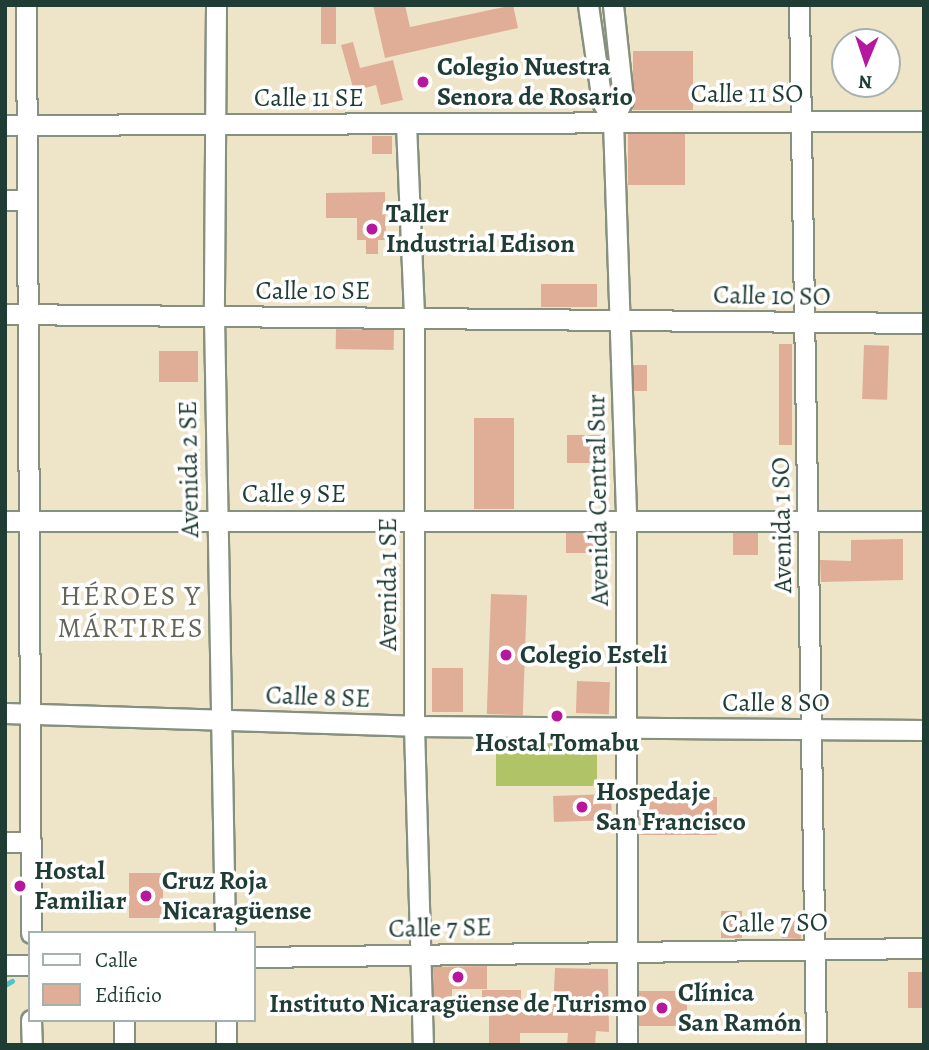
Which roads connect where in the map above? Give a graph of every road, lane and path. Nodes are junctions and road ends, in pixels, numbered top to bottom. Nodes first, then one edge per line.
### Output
1 (26, 5) edge
2 (216, 5) edge
3 (588, 5) edge
4 (613, 5) edge
5 (799, 5) edge
6 (801, 120) junction
7 (613, 121) junction
8 (924, 121) edge
9 (212, 124) junction
10 (406, 124) junction
11 (5, 125) edge
12 (27, 125) junction
13 (5, 200) edge
14 (27, 200) junction
15 (5, 314) edge
16 (28, 314) junction
17 (214, 316) junction
18 (414, 318) junction
19 (620, 320) junction
20 (924, 323) edge
21 (807, 324) junction
22 (216, 520) junction
23 (414, 520) junction
24 (626, 520) junction
25 (5, 521) edge
26 (29, 521) junction
27 (924, 521) edge
28 (807, 523) junction
29 (5, 713) edge
30 (30, 714) junction
31 (221, 720) junction
32 (414, 726) junction
33 (629, 728) junction
34 (813, 729) junction
35 (924, 730) edge
36 (5, 842) edge
37 (31, 842) junction
38 (31, 931) edge
39 (225, 931) edge
40 (924, 948) edge
41 (813, 949) junction
42 (627, 951) junction
43 (422, 955) junction
44 (256, 957) edge
45 (5, 965) edge
46 (28, 965) edge
47 (32, 1022) edge
48 (124, 1022) edge
49 (226, 1022) edge
50 (32, 1045) edge
51 (124, 1045) edge
52 (226, 1045) edge
53 (423, 1045) edge
54 (627, 1045) edge
55 (816, 1045) edge

1 - 12 street
2 - 9 street, Avenida 2 SE
3 - 7 street, Avenida Central Sur
4 - 7 street, Avenida Central Sur
5 - 6 street, Avenida 1 SO
6 - 7 street, Calle 11 SO
6 - 8 street, Calle 11 SO
6 - 21 street, Avenida 1 SO
7 - 10 street, Calle 11 SE
7 - 19 street, Avenida Central Sur
9 - 10 street, Calle 11 SE
9 - 12 street, Calle 11 SE
9 - 17 street, Avenida 2 SE
10 - 18 street, Avenida 1 SE
11 - 12 street, Calle 11 SE
12 - 14 street
13 - 14 street
14 - 16 street
15 - 16 street, Calle 10 SE
16 - 17 street, Calle 10 SE
16 - 26 street
17 - 18 street, Calle 10 SE
17 - 22 street, Avenida 2 SE
18 - 19 street, Calle 10 SE
18 - 23 street, Avenida 1 SE
19 - 21 street, Calle 10 SO
19 - 24 street, Avenida Central Sur
20 - 21 street, Calle 10 SO
21 - 28 street, Avenida 1 SO
22 - 23 street, Calle 9 SE
22 - 26 street, Calle 9 SE
22 - 31 street, Avenida 2 SE
23 - 24 street, Calle 9 SE
23 - 32 street, Avenida 1 SE
24 - 28 street, Calle 9 SE
24 - 33 street, Avenida Central Sur
25 - 26 street, Calle 9 SE
26 - 30 street
27 - 28 street, Calle 9 SE
28 - 34 street, Avenida 1 SO
29 - 30 street, Calle 8 SE
30 - 31 street, Calle 8 SE
30 - 37 street
31 - 32 street, Calle 8 SE
31 - 39 street, Avenida 2 SE
32 - 33 street, Calle 8 SE
32 - 43 street, Avenida 1 SE
33 - 34 street, Calle 8 SO
33 - 42 street, Avenida Central Sur
34 - 35 street, Calle 8 SO
34 - 41 street, Avenida 1 SO
36 - 37 street
37 - 38 street
40 - 41 street, Calle 7 SO
41 - 42 street, Calle 7 SO
41 - 55 street, Avenida 1 SO
42 - 43 street, Calle 7 SE
42 - 54 street, Avenida Central Sur
43 - 44 street, Calle 7 SE
43 - 53 street, Avenida 1 SE
45 - 46 street
47 - 50 street
48 - 51 street
49 - 52 street

